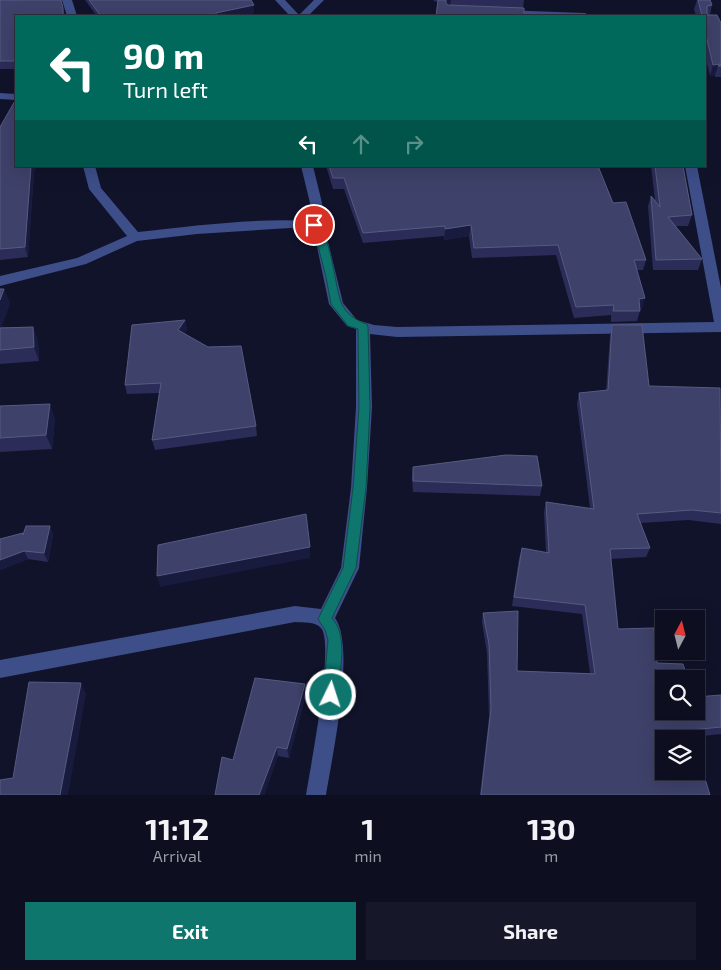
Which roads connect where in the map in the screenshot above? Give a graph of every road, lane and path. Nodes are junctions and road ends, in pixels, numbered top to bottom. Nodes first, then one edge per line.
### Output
1 (67, 0) edge
2 (280, 0) edge
3 (319, 0) edge
4 (498, 13) edge
5 (72, 15) edge
6 (294, 15) edge
7 (304, 15) edge
8 (556, 15) edge
9 (0, 96) edge
10 (15, 98) edge
11 (90, 167) edge
12 (307, 167) edge
13 (691, 167) edge
14 (314, 225) junction
15 (135, 237) junction
16 (0, 281) edge
17 (721, 326) edge
18 (363, 327) junction
19 (325, 619) junction
20 (0, 668) edge
21 (316, 795) edge

1 - 5 street
2 - 6 street
3 - 7 street
4 - 8 street
9 - 10 street
11 - 15 street
12 - 14 street
13 - 17 street
14 - 15 street
14 - 18 street
15 - 16 street
17 - 18 street
18 - 19 street
19 - 20 street
19 - 21 street

